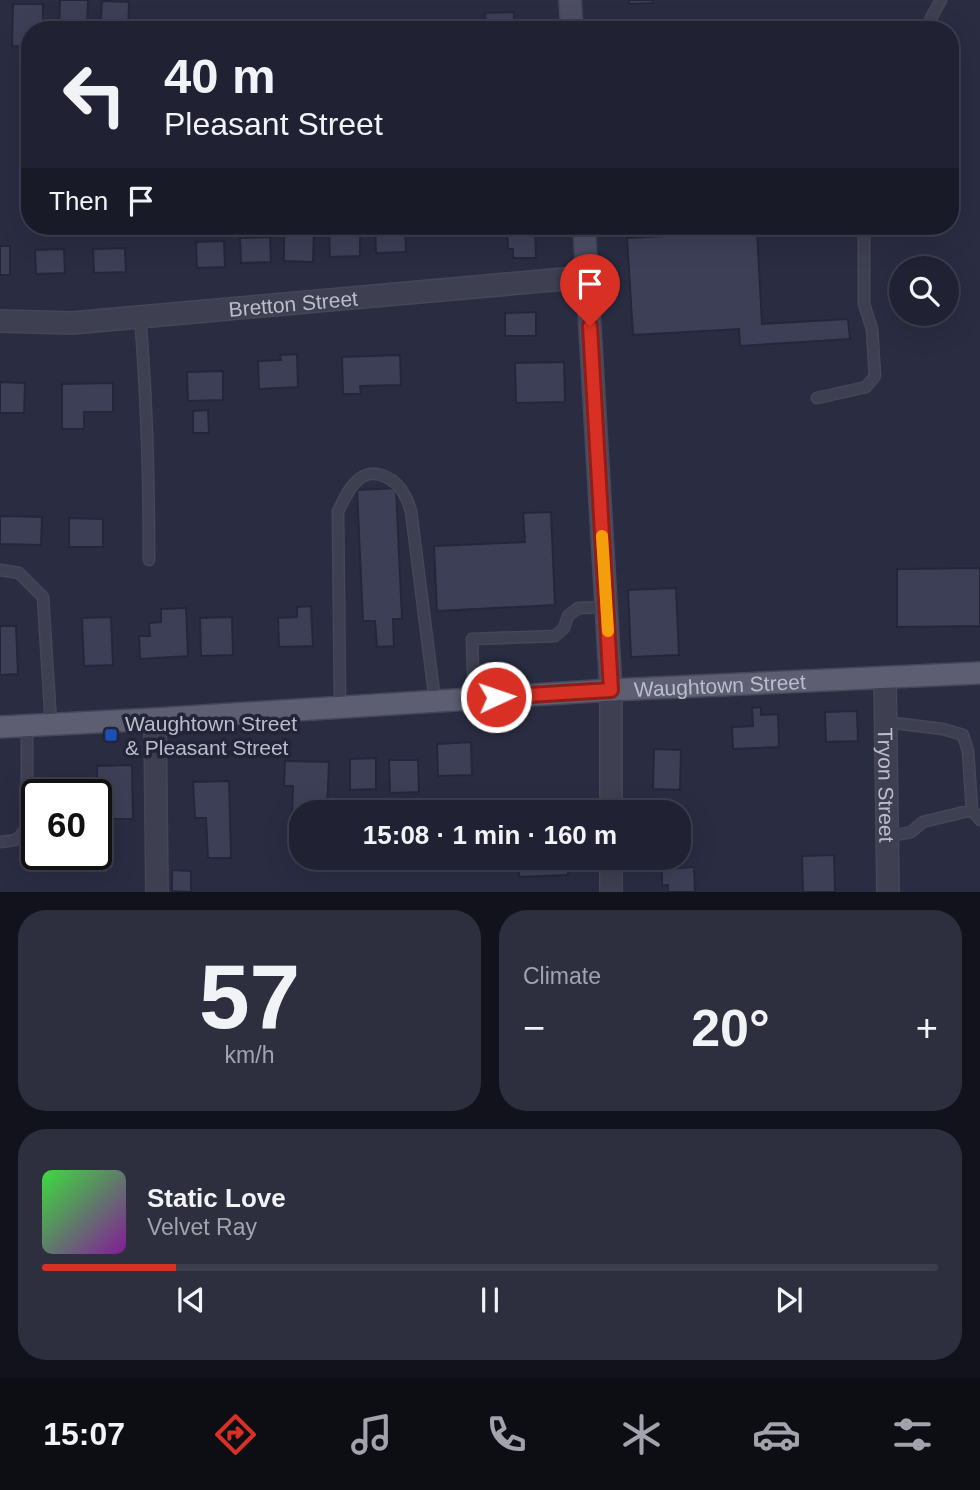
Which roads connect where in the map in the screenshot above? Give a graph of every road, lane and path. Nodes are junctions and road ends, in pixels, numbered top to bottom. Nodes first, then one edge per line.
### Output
1 (570, 0) edge
2 (941, 0) edge
3 (571, 21) edge
4 (930, 21) edge
5 (585, 235) edge
6 (864, 235) edge
7 (587, 277) junction
8 (140, 317) junction
9 (0, 321) edge
10 (817, 398) dead end
11 (149, 560) dead end
12 (1, 570) edge
13 (607, 607) junction
14 (980, 673) edge
15 (886, 678) junction
16 (611, 690) junction
17 (474, 699) junction
18 (435, 701) junction
19 (341, 707) junction
20 (155, 719) junction
21 (886, 722) junction
22 (51, 724) junction
23 (27, 725) junction
24 (0, 727) edge
25 (611, 800) edge
26 (972, 810) junction
27 (980, 820) edge
28 (887, 836) junction
29 (0, 842) edge
30 (611, 870) edge
31 (157, 891) edge
32 (611, 891) edge
33 (888, 891) edge

1 - 3 street
2 - 4 lane
5 - 7 street
6 - 10 lane
7 - 8 street, Bretton Street
7 - 13 street
8 - 9 street, Bretton Street
8 - 11 lane
12 - 22 lane
13 - 16 street
13 - 17 lane
14 - 15 main road, Waughtown Street
15 - 16 main road, Waughtown Street
15 - 21 street, Tryon Street
16 - 17 main road, Waughtown Street
16 - 25 street
17 - 18 main road, Waughtown Street
18 - 19 main road, Waughtown Street
18 - 19 lane
19 - 20 main road, Waughtown Street
20 - 22 main road, Waughtown Street
20 - 31 street
21 - 26 lane
21 - 28 street, Tryon Street
22 - 23 main road, Waughtown Street
23 - 24 main road, Waughtown Street
23 - 29 lane
26 - 27 lane
26 - 28 lane
28 - 33 street, Tryon Street
30 - 32 street

